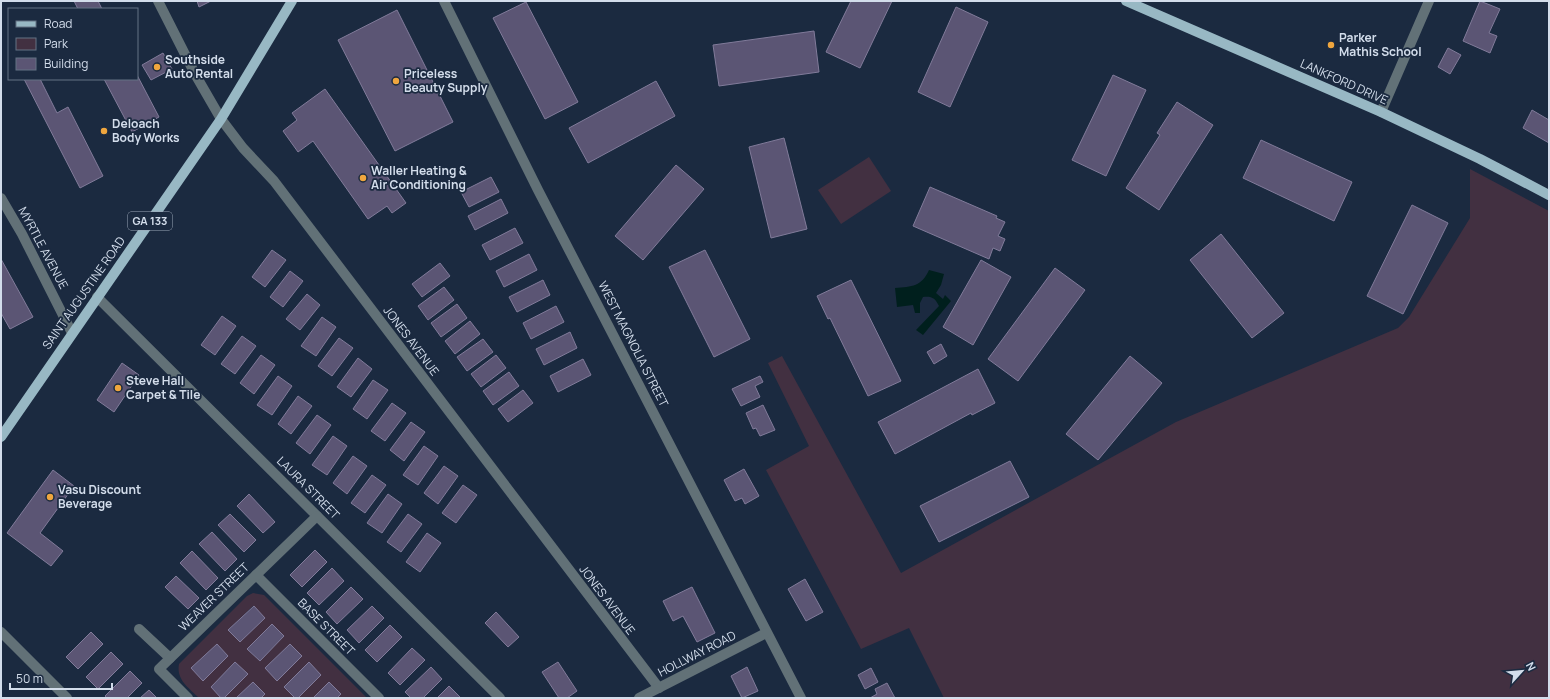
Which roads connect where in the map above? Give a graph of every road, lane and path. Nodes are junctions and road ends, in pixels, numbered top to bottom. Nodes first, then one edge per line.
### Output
1 (158, 1) edge
2 (292, 1) edge
3 (444, 1) edge
4 (1126, 1) edge
5 (1429, 1) edge
6 (1381, 112) junction
7 (221, 119) junction
8 (1549, 195) edge
9 (1, 198) edge
10 (97, 297) junction
11 (72, 333) junction
12 (1, 437) edge
13 (318, 516) junction
14 (256, 575) junction
15 (139, 629) dead end
16 (1, 632) edge
17 (766, 633) junction
18 (170, 658) junction
19 (659, 688) junction
20 (67, 698) edge
21 (188, 698) edge
22 (379, 698) edge
23 (500, 698) edge
24 (640, 698) edge
25 (800, 698) edge

1 - 7 street, JONES AVENUE
2 - 7 main road, SAINT AUGUSTINE ROAD / GA 133
3 - 17 street, WEST MAGNOLIA STREET
4 - 6 main road, LANKFORD DRIVE
5 - 6 street
6 - 8 main road, LANKFORD DRIVE
7 - 10 main road, SAINT AUGUSTINE ROAD / GA 133
7 - 19 street, JONES AVENUE
9 - 11 street, MYRTLE AVENUE
10 - 11 main road, SAINT AUGUSTINE ROAD / GA 133
10 - 13 street, LAURA STREET
11 - 12 main road, SAINT AUGUSTINE ROAD / GA 133
13 - 14 street, WEAVER STREET
13 - 23 street, LAURA STREET
14 - 18 street, WEAVER STREET
14 - 22 street, BASE STREET
15 - 18 street
16 - 20 street
17 - 19 street, HOLLWAY ROAD
17 - 25 street, WEST MAGNOLIA STREET
18 - 21 street, WEAVER STREET
19 - 24 street, HOLLWAY ROAD

